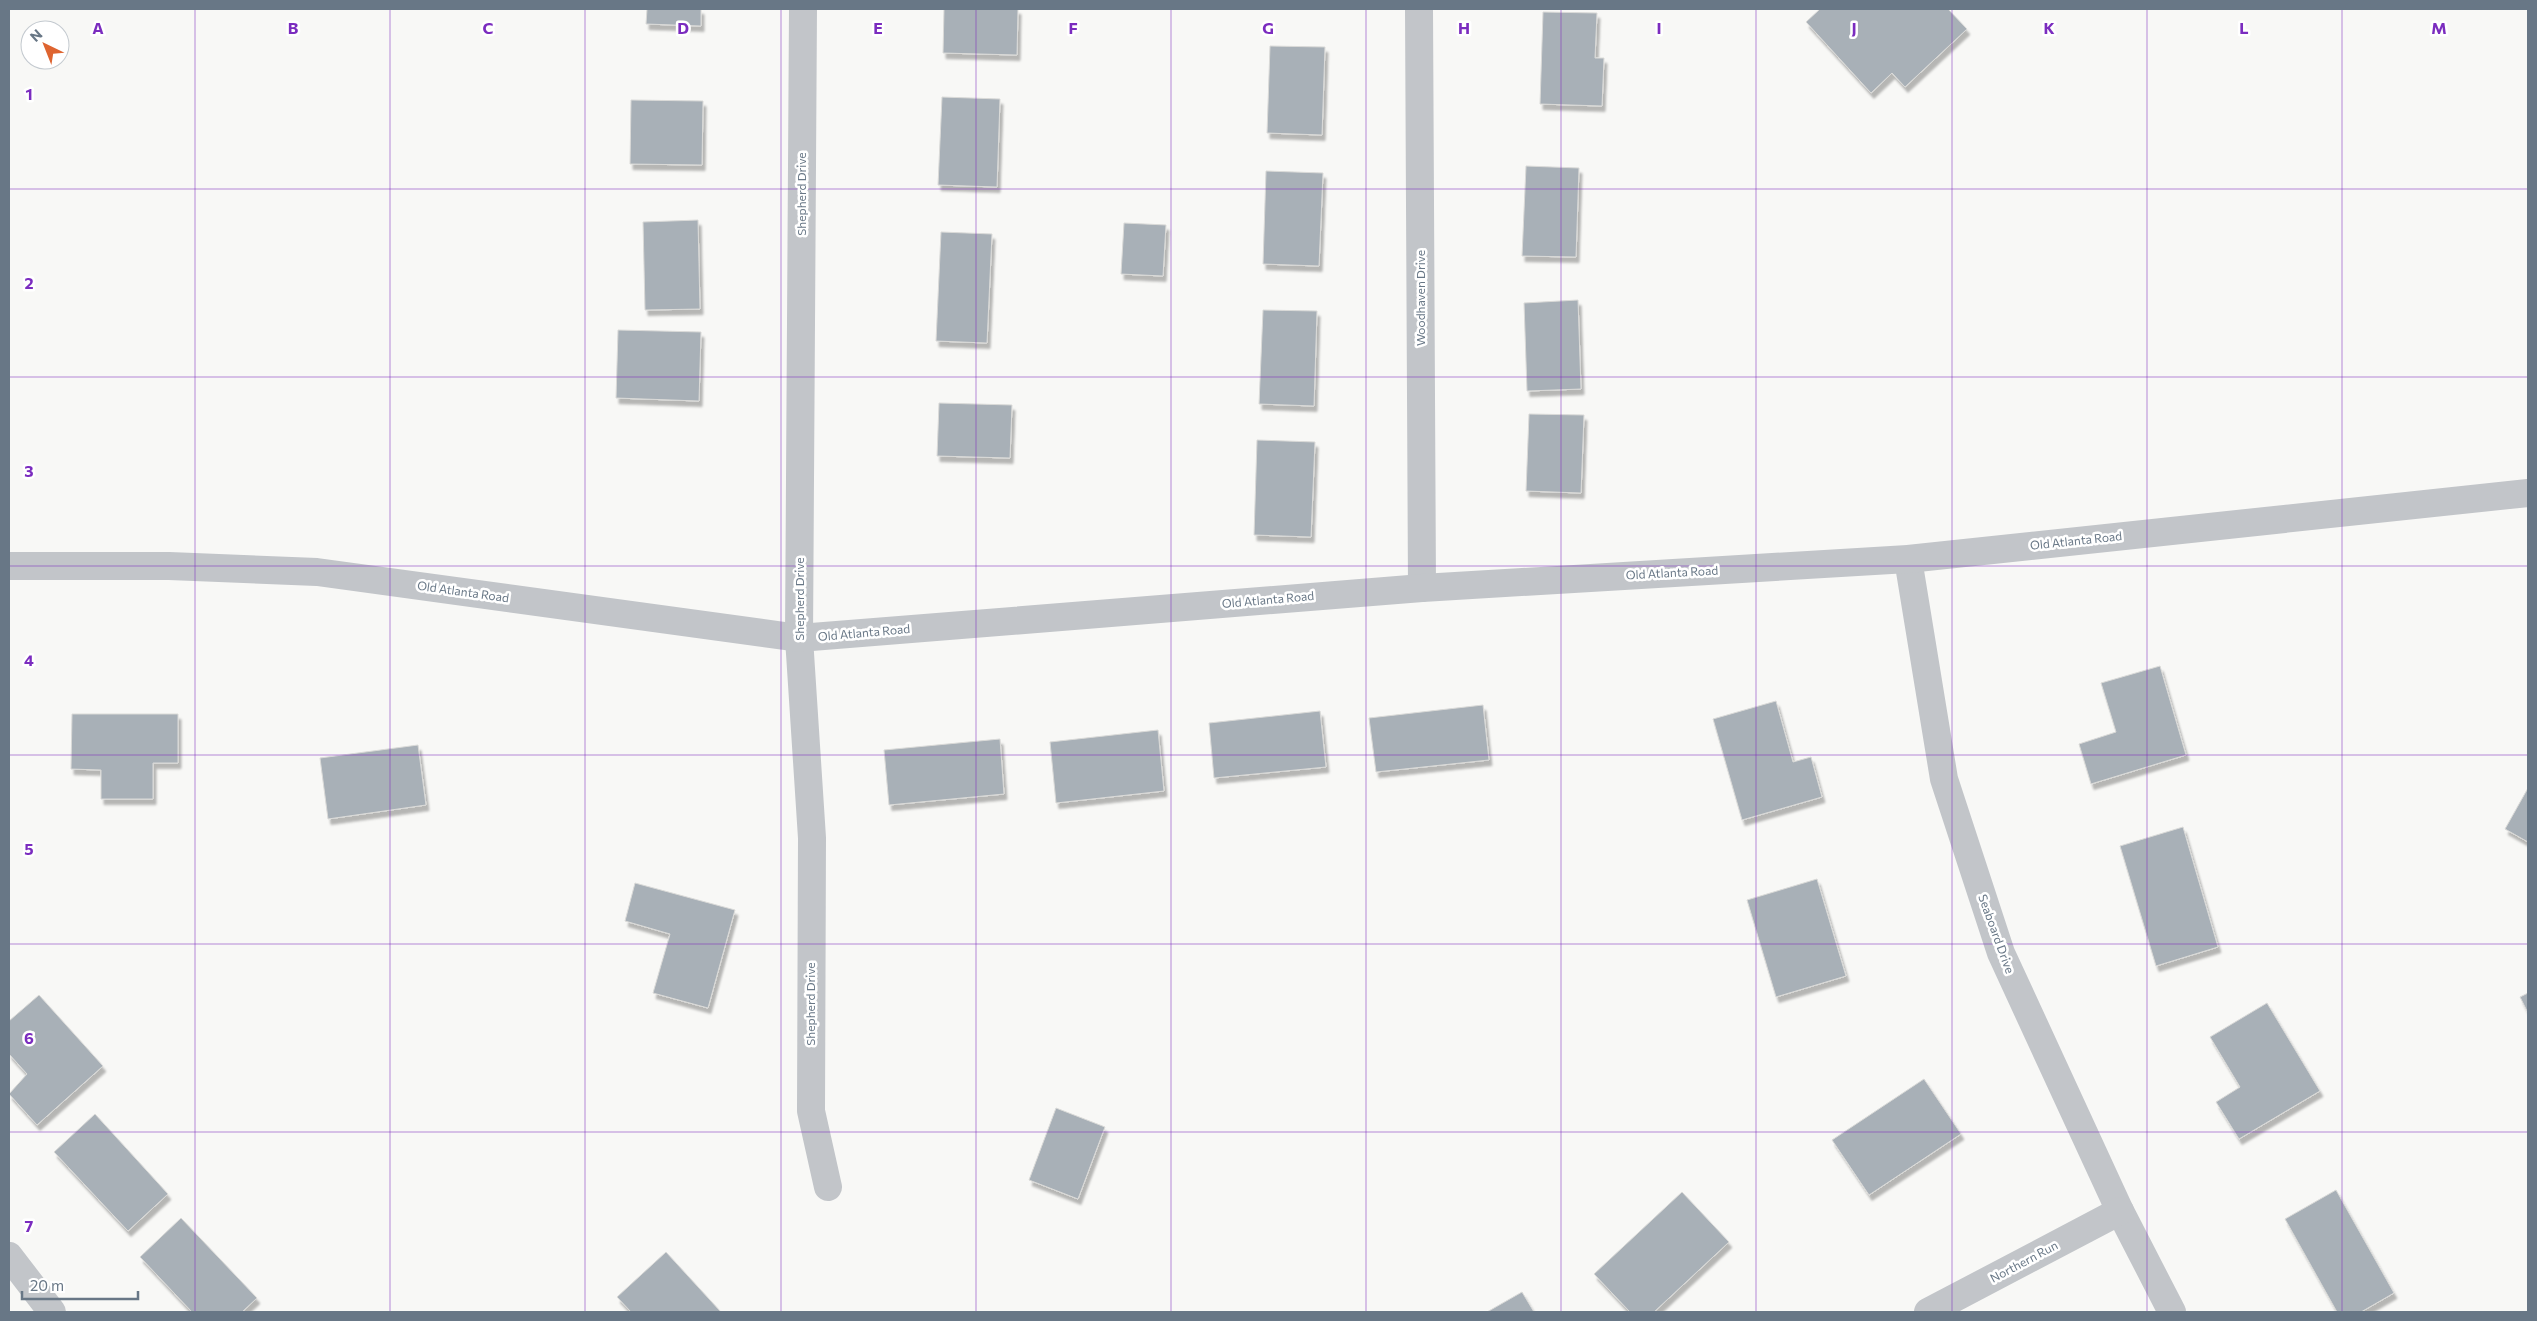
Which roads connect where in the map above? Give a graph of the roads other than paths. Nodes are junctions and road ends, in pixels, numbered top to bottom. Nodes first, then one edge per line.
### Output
1 (803, 9) edge
2 (1419, 9) edge
3 (2528, 492) edge
4 (1908, 559) junction
5 (9, 566) edge
6 (1422, 588) junction
7 (799, 638) junction
8 (828, 1187) dead end
9 (2120, 1211) junction
10 (9, 1256) edge
11 (52, 1312) edge
12 (1928, 1312) edge
13 (2172, 1312) edge

1 - 7 street, Shepherd Drive
2 - 6 street, Woodhaven Drive
3 - 4 street, Old Atlanta Road
4 - 6 street, Old Atlanta Road
4 - 9 street, Seaboard Drive
5 - 7 street, Old Atlanta Road
6 - 7 street, Old Atlanta Road
7 - 8 street, Shepherd Drive
9 - 12 street, Northern Run
9 - 13 street, Seaboard Drive
10 - 11 street

